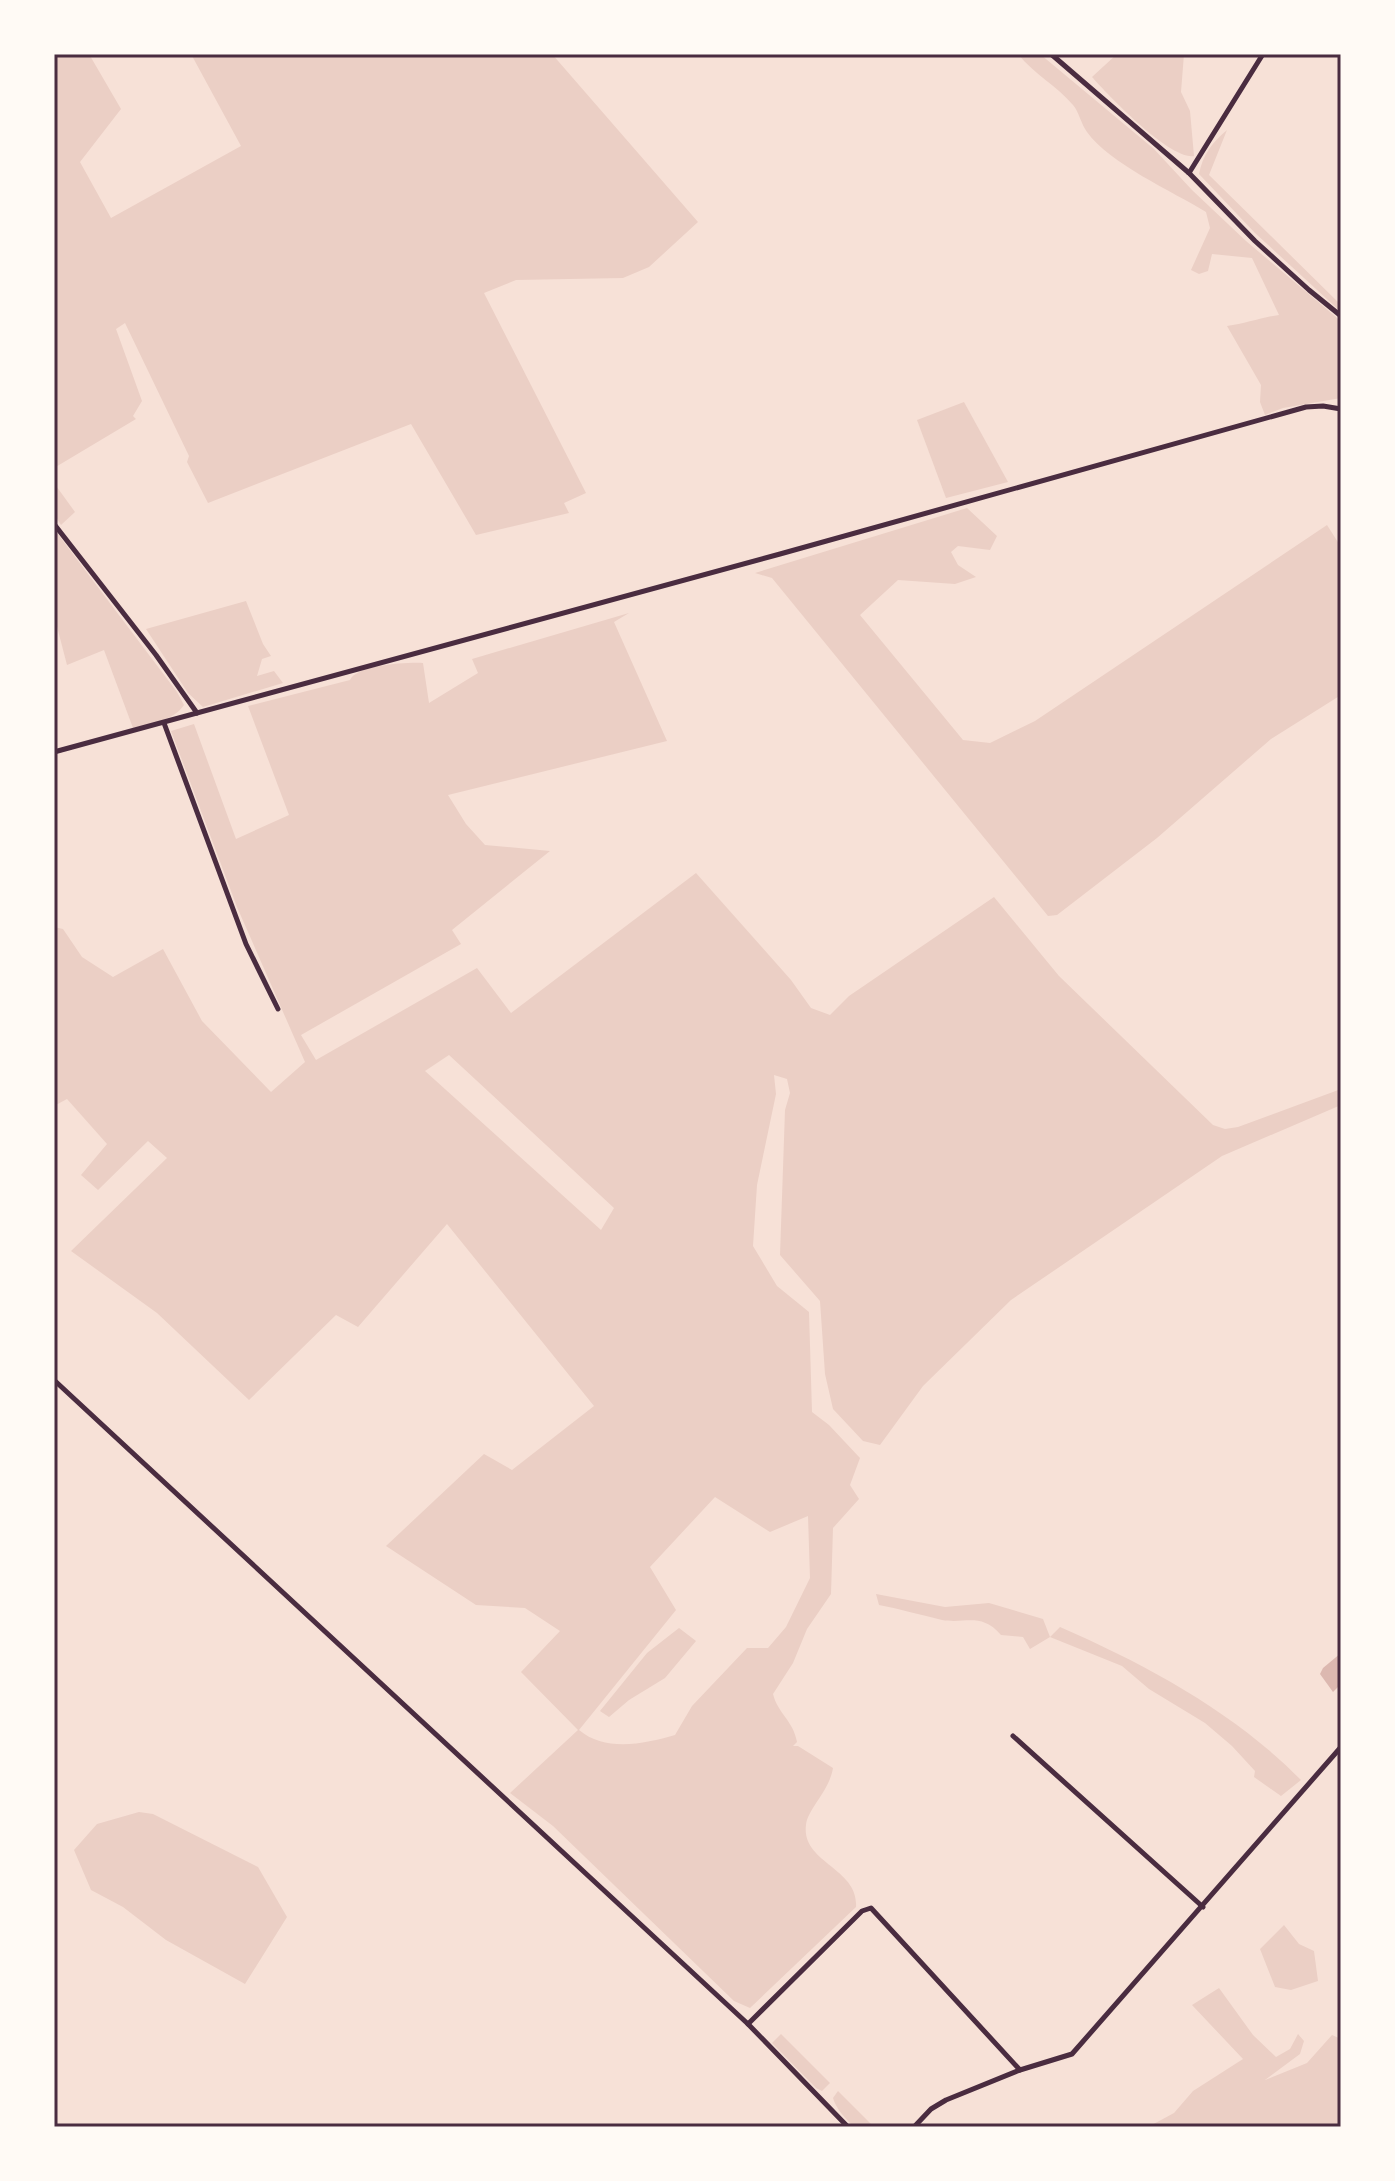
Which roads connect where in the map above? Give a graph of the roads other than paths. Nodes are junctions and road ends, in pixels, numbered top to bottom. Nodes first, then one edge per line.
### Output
1 (1051, 54) edge
2 (1263, 54) edge
3 (1189, 173) junction
4 (1341, 316) edge
5 (1341, 409) edge
6 (54, 524) edge
7 (197, 713) junction
8 (164, 723) junction
9 (54, 752) edge
10 (278, 1009) dead end
11 (54, 1380) edge
12 (1013, 1736) dead end
13 (1341, 1747) edge
14 (1203, 1907) junction
15 (748, 2024) junction
16 (1020, 2070) junction
17 (848, 2127) edge
18 (914, 2127) edge

1 - 3 street
2 - 3 street
3 - 4 street
5 - 7 street
6 - 7 street
7 - 8 street
8 - 9 street
8 - 10 street
11 - 15 street
12 - 14 street
13 - 14 street
14 - 16 street
15 - 16 street
15 - 17 street
16 - 18 street

